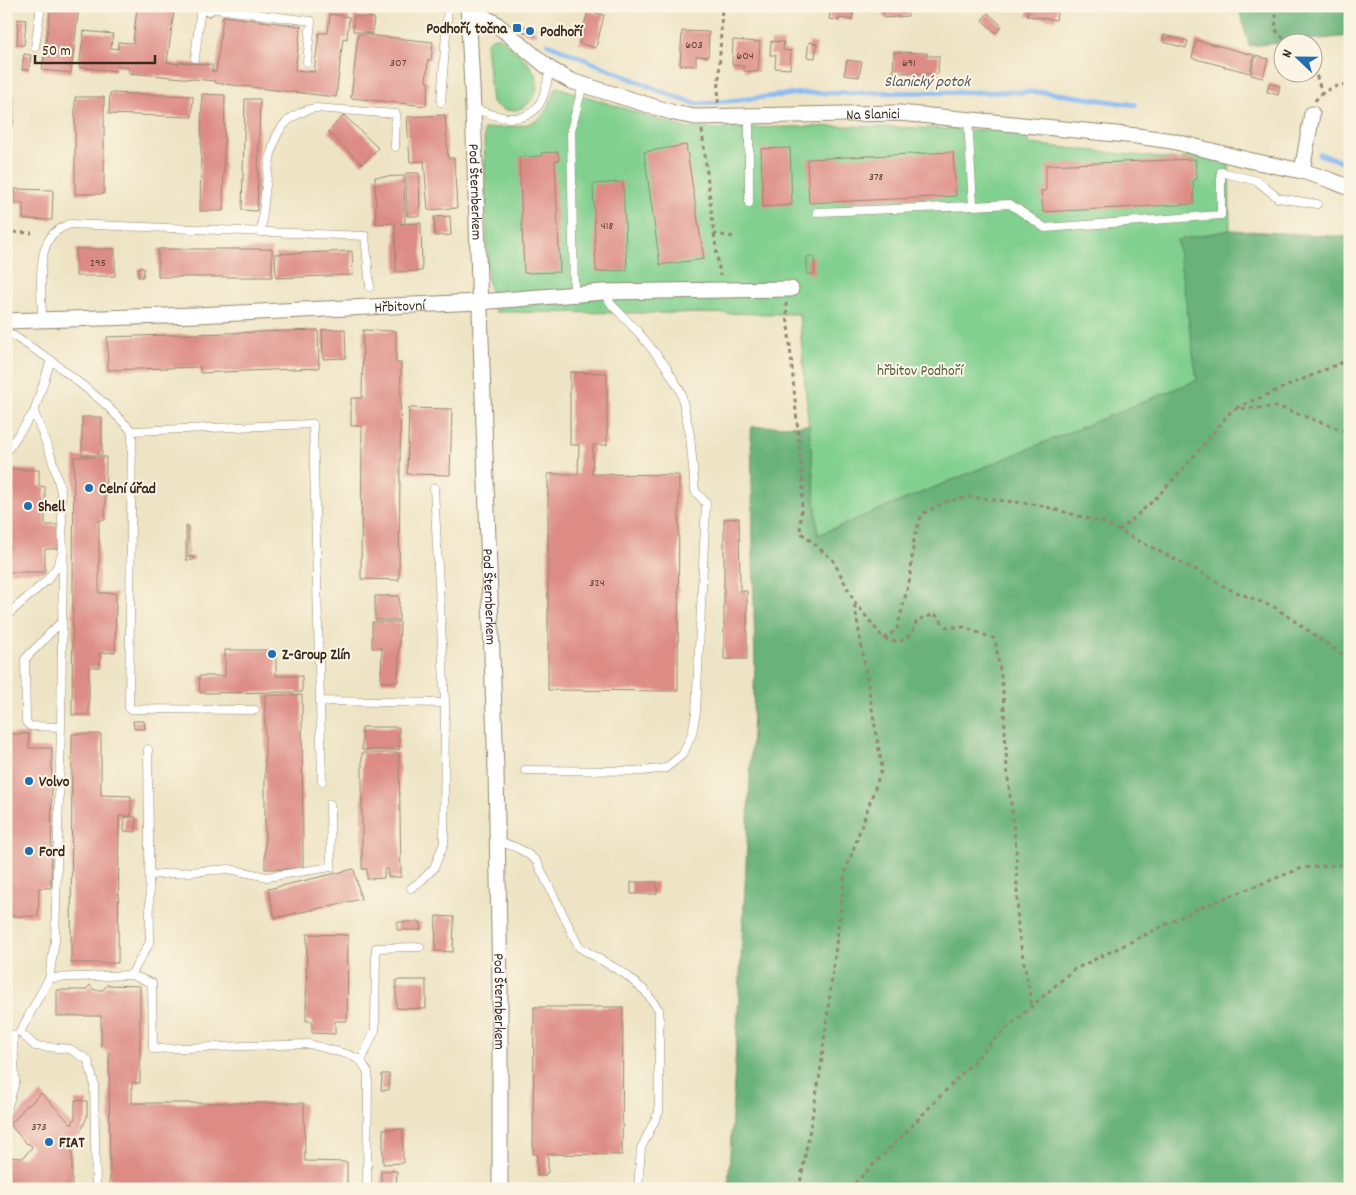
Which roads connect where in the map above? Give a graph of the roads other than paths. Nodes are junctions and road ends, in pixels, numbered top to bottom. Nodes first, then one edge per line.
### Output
1 (41, 6) edge
2 (448, 6) edge
3 (203, 7) edge
4 (468, 7) edge
5 (35, 47) dead end
6 (194, 58) dead end
7 (307, 62) dead end
8 (550, 69) junction
9 (583, 85) junction
10 (441, 102) dead end
11 (473, 108) junction
12 (1312, 114) road end
13 (748, 116) junction
14 (968, 120) junction
15 (395, 146) dead end
16 (1302, 171) junction
17 (1350, 188) edge
18 (749, 204) dead end
19 (1317, 204) dead end
20 (973, 206) junction
21 (817, 212) dead end
22 (261, 232) junction
23 (370, 287) dead end
24 (788, 290) road end
25 (603, 292) junction
26 (574, 293) junction
27 (479, 302) junction
28 (42, 320) junction
29 (6, 321) edge
30 (6, 331) edge
31 (51, 360) junction
32 (34, 412) junction
33 (132, 431) junction
34 (6, 452) edge
35 (434, 488) dead end
36 (63, 552) junction
37 (7, 612) edge
38 (62, 621) junction
39 (320, 701) junction
40 (445, 704) junction
41 (255, 710) dead end
42 (61, 727) junction
43 (148, 750) dead end
44 (525, 770) dead end
45 (322, 781) dead end
46 (330, 804) dead end
47 (496, 841) junction
48 (149, 875) junction
49 (411, 888) dead end
50 (420, 947) dead end
51 (131, 976) junction
52 (49, 978) junction
53 (16, 1034) junction
54 (362, 1061) junction
55 (6, 1113) edge
56 (96, 1189) edge
57 (367, 1189) edge
58 (500, 1189) edge
59 (638, 1189) edge

1 - 5 lane
2 - 10 lane
3 - 6 lane
3 - 7 lane
4 - 8 street, Na Slanici
4 - 11 street, Pod Šternberkem
8 - 9 street, Na Slanici
8 - 11 lane
9 - 13 street, Na Slanici
9 - 26 lane
11 - 27 street, Pod Šternberkem
12 - 16 street
13 - 14 street, Na Slanici
13 - 18 lane
14 - 16 street, Na Slanici
14 - 20 lane
15 - 22 lane
16 - 17 street, Na Slanici
19 - 20 lane
20 - 21 lane
22 - 23 lane
22 - 28 lane
24 - 25 street, Hřbitovní
25 - 26 street, Hřbitovní
25 - 44 lane
26 - 27 street, Hřbitovní
27 - 28 street, Hřbitovní
27 - 47 street, Pod Šternberkem
28 - 29 street, Hřbitovní
30 - 31 lane
31 - 32 lane
31 - 33 lane
32 - 34 lane
32 - 36 lane
33 - 39 lane
33 - 41 lane
35 - 40 lane
36 - 37 lane
36 - 38 lane
38 - 42 lane
38 - 42 lane
39 - 40 lane
39 - 45 lane
40 - 49 lane
42 - 52 lane
43 - 48 lane
46 - 48 lane
47 - 58 street, Pod Šternberkem
47 - 59 lane
48 - 51 lane
50 - 54 lane
51 - 52 lane
51 - 54 lane
52 - 53 lane
53 - 55 lane
53 - 56 lane
54 - 57 lane

